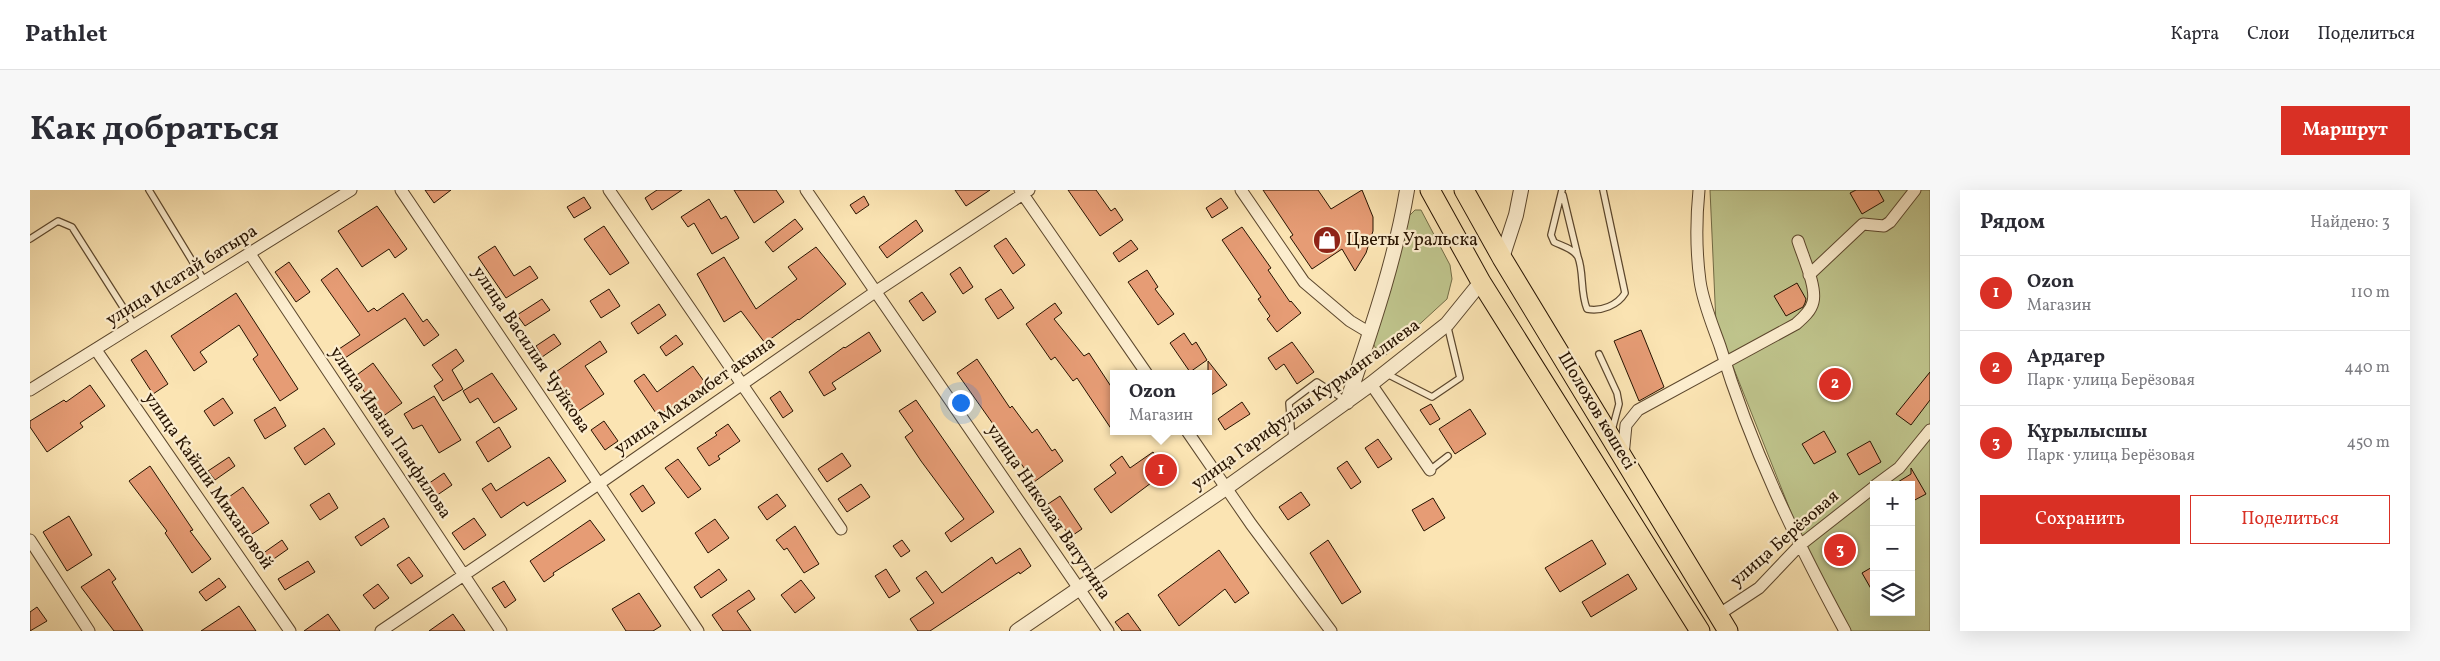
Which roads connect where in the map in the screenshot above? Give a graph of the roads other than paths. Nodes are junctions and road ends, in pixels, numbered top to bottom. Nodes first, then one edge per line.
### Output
1 (149, 190) edge
2 (351, 190) edge
3 (401, 190) edge
4 (609, 190) edge
5 (806, 190) edge
6 (1242, 190) edge
7 (1406, 190) edge
8 (1430, 190) edge
9 (1464, 190) edge
10 (1521, 190) edge
11 (1603, 190) edge
12 (1700, 190) edge
13 (1916, 190) edge
14 (1024, 191) edge
15 (1562, 191) edge
16 (30, 239) edge
17 (1798, 241) dead end
18 (250, 254) junction
19 (1578, 257) junction
20 (1502, 258) junction
21 (1809, 276) junction
22 (205, 282) junction
23 (1481, 282) junction
24 (876, 292) junction
25 (1447, 324) junction
26 (134, 326) junction
27 (1370, 333) junction
28 (96, 350) junction
29 (1599, 354) dead end
30 (1724, 362) junction
31 (1144, 370) edge
32 (1385, 373) junction
33 (1371, 384) junction
34 (741, 385) junction
35 (30, 390) edge
36 (1347, 402) junction
37 (1930, 430) edge
38 (1610, 434) junction
39 (1190, 435) edge
40 (1292, 441) junction
41 (1448, 456) dead end
42 (1623, 456) junction
43 (1430, 470) joint
44 (1882, 481) edge
45 (600, 483) junction
46 (1226, 488) junction
47 (1870, 490) edge
48 (841, 528) dead end
49 (30, 540) edge
50 (1799, 546) junction
51 (464, 576) junction
52 (1079, 589) junction
53 (1723, 623) edge
54 (89, 631) edge
55 (290, 631) edge
56 (381, 631) edge
57 (501, 631) edge
58 (698, 631) edge
59 (1017, 631) edge
60 (1108, 631) edge
61 (1331, 631) edge
62 (1700, 631) edge
63 (1845, 631) edge

1 - 22 lane
2 - 18 street, улица Исатай батыра
3 - 45 street, улица Василия Чуйкова
4 - 34 street
5 - 24 street, улица Николая Ватутина
6 - 27 street
7 - 27 street
8 - 23 highway, Шолохов көшесі
9 - 20 highway, Шолохов көшесі
10 - 20 street
11 - 19 lane
12 - 30 street
13 - 21 street
14 - 24 street, улица Махамбет акына
14 - 31 street
15 - 19 lane
15 - 19 lane
16 - 26 lane
17 - 21 street
18 - 22 street, улица Исатай батыра
18 - 51 street, улица Ивана Панфилова
20 - 23 highway
20 - 38 highway, Шолохов көшесі
21 - 30 street
22 - 26 street, улица Исатай батыра
23 - 25 street, улица Гарифуллы Курмангалиева
23 - 62 highway, Шолохов көшесі
24 - 34 street, улица Махамбет акына
24 - 52 street, улица Николая Ватутина
25 - 32 street, улица Гарифуллы Курмангалиева
25 - 32 lane
26 - 28 street, улица Исатай батыра
27 - 36 street
28 - 35 street, улица Исатай батыра
28 - 55 street, улица Кайши Михановой
29 - 38 lane
30 - 42 street
30 - 50 street
32 - 33 street, улица Гарифуллы Курмангалиева
33 - 36 street, улица Гарифуллы Курмангалиева
33 - 43 street
34 - 45 street, улица Махамбет акына
34 - 48 street
36 - 40 street, улица Гарифуллы Курмангалиева
36 - 40 lane
37 - 44 street, улица Берёзовая
38 - 42 highway, Шолохов көшесі
39 - 46 street
40 - 46 street, улица Гарифуллы Курмангалиева
41 - 43 lane
42 - 53 highway, Шолохов көшесі
45 - 51 street, улица Махамбет акына
45 - 58 street, улица Василия Чуйкова
46 - 52 street, улица Гарифуллы Курмангалиева
46 - 61 street
47 - 50 street, улица Берёзовая
49 - 54 street
50 - 53 street, улица Берёзовая
50 - 63 street
51 - 56 street, улица Махамбет акына
51 - 57 street, улица Ивана Панфилова
52 - 59 street, улица Гарифуллы Курмангалиева
52 - 60 street, улица Николая Ватутина

